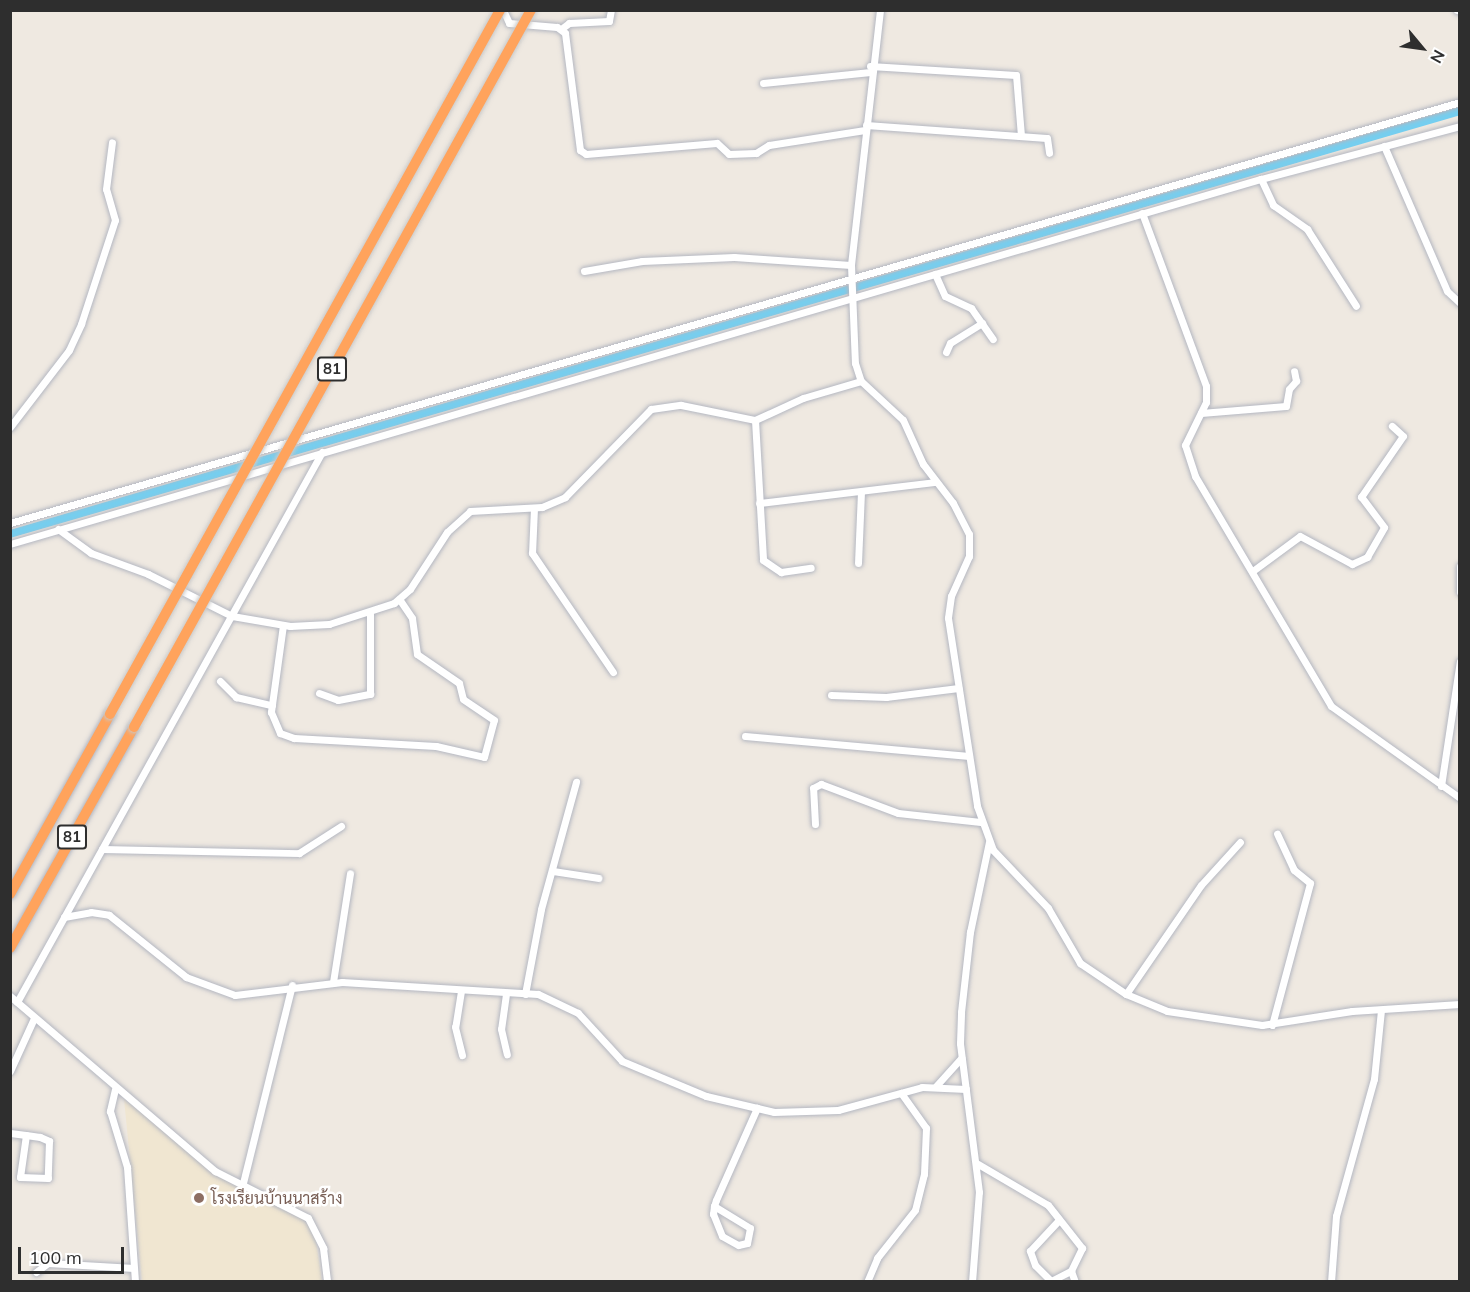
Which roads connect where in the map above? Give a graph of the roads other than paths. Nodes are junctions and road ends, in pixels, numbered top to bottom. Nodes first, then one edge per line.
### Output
1 (501, 10) edge
2 (531, 10) edge
3 (611, 10) edge
4 (880, 10) edge
5 (561, 29) junction
6 (870, 69) junction
7 (762, 83) dead end
8 (1460, 102) edge
9 (1460, 126) edge
10 (865, 127) junction
11 (1021, 136) junction
12 (112, 142) dead end
13 (1384, 146) junction
14 (1048, 153) dead end
15 (1261, 179) junction
16 (1142, 213) junction
17 (851, 265) junction
18 (585, 271) dead end
19 (935, 274) junction
20 (852, 276) junction
21 (854, 297) junction
22 (1460, 303) edge
23 (1356, 306) dead end
24 (982, 323) junction
25 (993, 339) dead end
26 (946, 352) dead end
27 (1294, 370) dead end
28 (861, 381) junction
29 (1201, 413) junction
30 (755, 420) junction
31 (1392, 426) dead end
32 (10, 428) edge
33 (322, 452) junction
34 (935, 482) junction
35 (861, 492) junction
36 (759, 503) junction
37 (534, 508) junction
38 (10, 524) edge
39 (58, 529) junction
40 (10, 544) edge
41 (858, 563) dead end
42 (1460, 566) edge
43 (811, 568) dead end
44 (1254, 570) junction
45 (1460, 592) edge
46 (399, 599) junction
47 (370, 614) junction
48 (232, 615) junction
49 (283, 625) junction
50 (1460, 661) edge
51 (613, 672) dead end
52 (220, 681) dead end
53 (958, 688) junction
54 (319, 693) dead end
55 (831, 695) dead end
56 (272, 705) junction
57 (745, 736) dead end
58 (969, 756) junction
59 (576, 782) dead end
60 (1441, 786) junction
61 (1460, 798) edge
62 (981, 822) junction
63 (815, 824) dead end
64 (341, 826) dead end
65 (1277, 834) dead end
66 (989, 842) junction
67 (1240, 842) dead end
68 (102, 849) junction
69 (553, 871) junction
70 (350, 873) dead end
71 (598, 878) dead end
72 (10, 894) edge
73 (64, 917) junction
74 (10, 948) edge
75 (333, 982) junction
76 (292, 985) junction
77 (460, 991) junction
78 (506, 994) junction
79 (525, 994) junction
80 (1126, 994) junction
81 (10, 996) edge
82 (17, 1002) junction
83 (1460, 1004) edge
84 (1381, 1010) junction
85 (34, 1018) junction
86 (1272, 1025) junction
87 (507, 1054) dead end
88 (462, 1055) dead end
89 (961, 1058) junction
90 (10, 1071) edge
91 (936, 1086) junction
92 (115, 1089) junction
93 (966, 1089) junction
94 (902, 1093) junction
95 (757, 1108) junction
96 (10, 1133) edge
97 (26, 1135) junction
98 (978, 1164) junction
99 (242, 1187) junction
100 (714, 1206) junction
101 (1057, 1222) junction
102 (134, 1268) junction
103 (1071, 1271) junction
104 (36, 1272) dead end
105 (135, 1281) edge
106 (327, 1281) edge
107 (867, 1281) edge
108 (972, 1281) edge
109 (1050, 1281) edge
110 (1076, 1281) edge
111 (1331, 1281) edge

1 - 5 street
1 - 72 highway, 81, bridge
2 - 74 highway, 81, bridge
3 - 5 street
4 - 6 street
5 - 10 street
6 - 7 street
6 - 10 street
6 - 11 street
8 - 20 street
9 - 13 street
10 - 11 street
10 - 17 street
11 - 14 street
12 - 32 street
13 - 15 street
13 - 22 street
15 - 16 street
15 - 23 street
16 - 19 street
16 - 29 street
17 - 18 street
17 - 20 street
19 - 21 street
19 - 24 street
20 - 21 street
20 - 38 street
21 - 28 street
21 - 33 street
24 - 25 street
24 - 26 street
27 - 29 street
28 - 30 street
28 - 34 street
29 - 44 street
30 - 36 street
30 - 37 street
31 - 44 street
33 - 39 street
33 - 48 street
34 - 35 street
34 - 53 street
35 - 36 street
35 - 41 street
36 - 43 street
37 - 46 street
37 - 51 street
39 - 40 street
39 - 48 street
42 - 45 street
44 - 60 street
46 - 47 street
46 - 56 street
47 - 49 street
47 - 54 street
48 - 49 street
48 - 68 street
49 - 56 street
50 - 60 street
52 - 56 street
53 - 55 street
53 - 58 street
57 - 58 street
58 - 62 street
59 - 69 street
60 - 61 street
62 - 63 street
62 - 66 street
64 - 68 street
65 - 86 street
66 - 80 street
66 - 89 street
67 - 80 street
68 - 73 street
69 - 71 street
69 - 79 street
70 - 75 street
73 - 76 street
73 - 82 street
75 - 76 street
75 - 77 street
76 - 99 street
77 - 78 street
77 - 88 street
78 - 79 street
78 - 87 street
79 - 95 street
80 - 86 street
81 - 82 street
82 - 85 street
83 - 84 street
84 - 86 street
84 - 111 street
85 - 90 street
85 - 92 street
89 - 91 street
89 - 93 street
91 - 93 street
91 - 94 street
92 - 99 street
92 - 102 street
93 - 98 street
94 - 95 street
94 - 107 street
95 - 100 street
96 - 97 street
97 - 97 street
98 - 101 street
98 - 108 street
99 - 106 street
100 - 100 street
101 - 103 street
101 - 109 street
102 - 104 street
102 - 105 street
103 - 109 street
103 - 110 street

